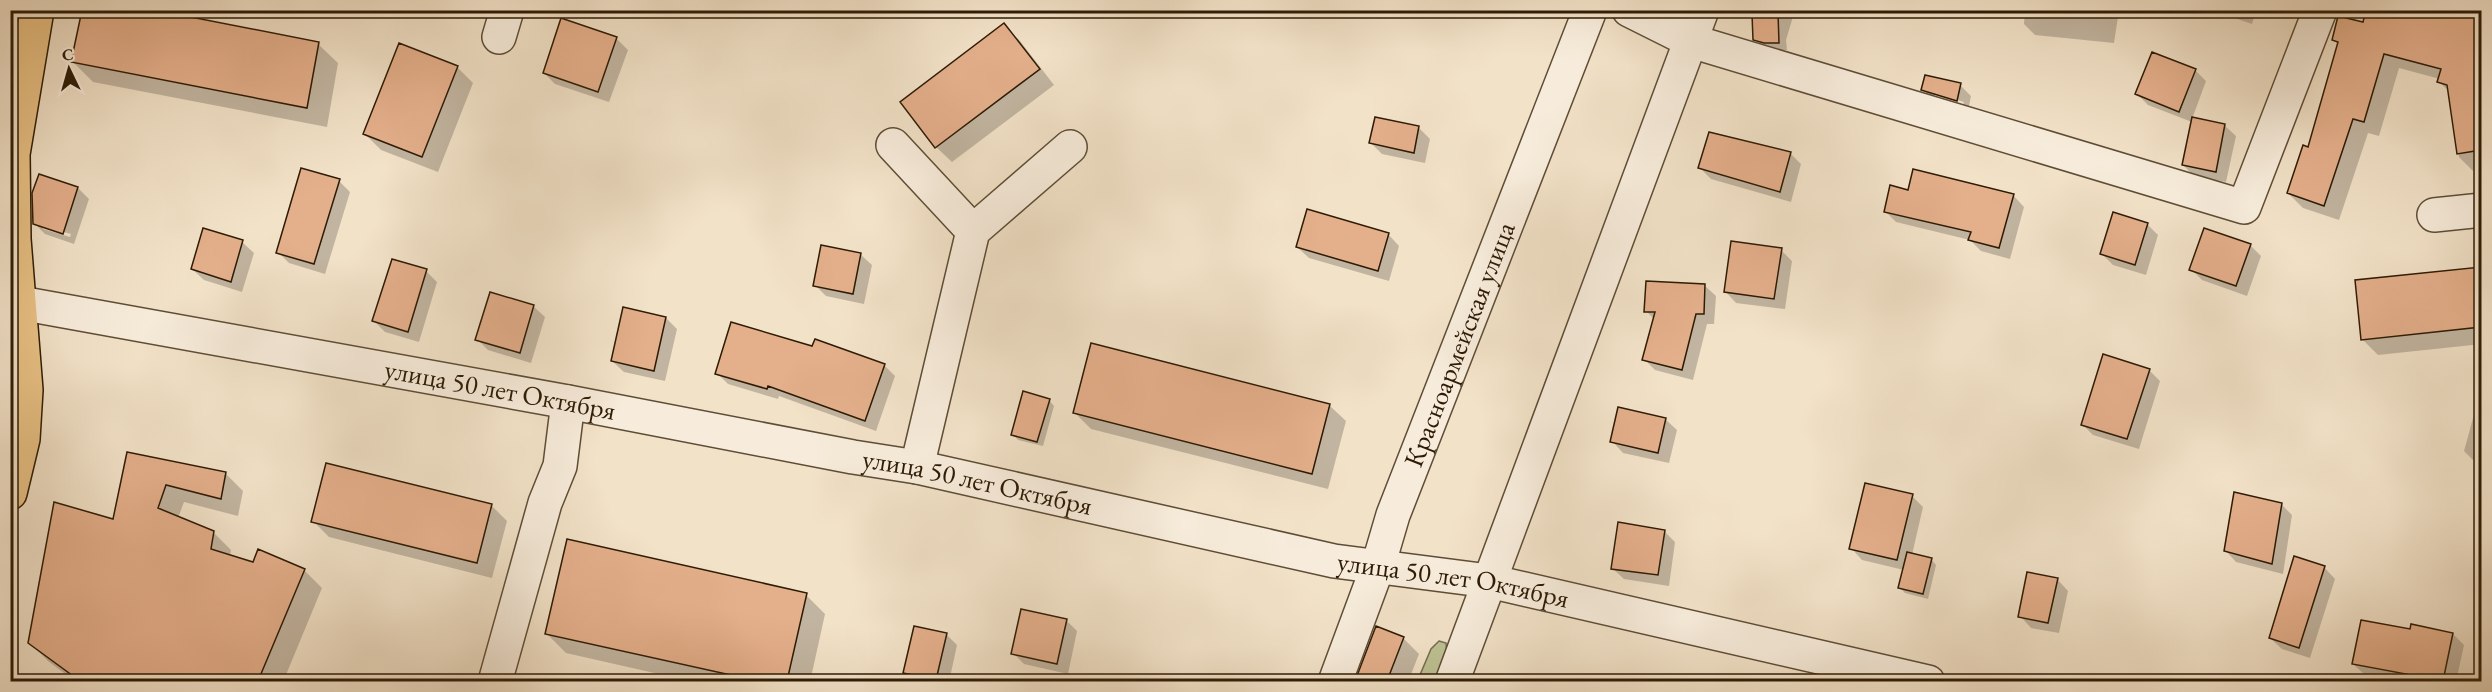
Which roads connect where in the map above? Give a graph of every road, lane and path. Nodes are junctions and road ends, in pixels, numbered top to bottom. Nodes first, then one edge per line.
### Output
1 (37, 10) edge
2 (1590, 10) edge
3 (1629, 10) edge
4 (1702, 10) edge
5 (2320, 10) edge
6 (1691, 41) junction
7 (893, 145) dead end
8 (1070, 147) dead end
9 (12, 153) edge
10 (2481, 210) edge
11 (2434, 215) dead end
12 (973, 231) junction
13 (20, 303) junction
14 (568, 402) junction
15 (917, 466) junction
16 (10, 493) edge
17 (1378, 566) junction
18 (1489, 581) junction
19 (495, 681) edge
20 (1335, 681) edge
21 (1452, 681) edge
22 (1928, 681) edge

1 - 9 main road
2 - 17 street, Красноармейская улица
3 - 6 street
4 - 6 street
5 - 6 street
6 - 18 street
7 - 12 street
8 - 12 street
9 - 13 main road
10 - 11 street
12 - 15 street
13 - 14 street, улица 50 лет Октября
13 - 16 main road
14 - 15 street, улица 50 лет Октября
14 - 19 street
15 - 17 street, улица 50 лет Октября
17 - 18 street, улица 50 лет Октября
17 - 20 street, Красноармейская улица
18 - 21 street
18 - 22 street, улица 50 лет Октября

